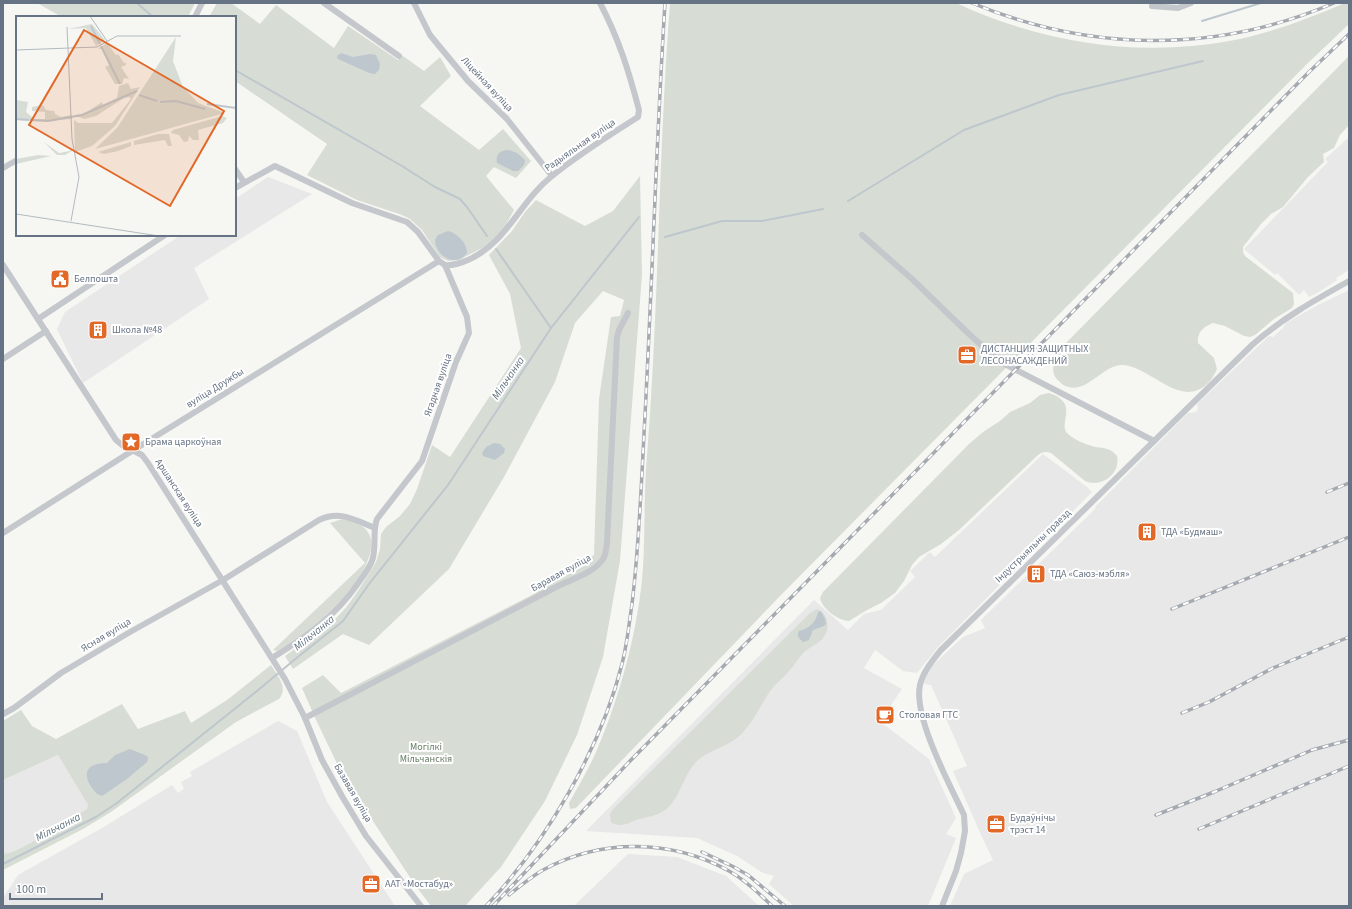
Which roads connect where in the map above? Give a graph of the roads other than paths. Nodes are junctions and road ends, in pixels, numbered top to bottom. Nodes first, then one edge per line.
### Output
1 (202, 3) edge
2 (324, 3) edge
3 (414, 3) edge
4 (600, 3) edge
5 (1190, 3) edge
6 (1152, 6) dead end
7 (196, 16) edge
8 (399, 56) dead end
9 (16, 161) edge
10 (3, 168) edge
11 (236, 170) edge
12 (552, 176) junction
13 (244, 182) junction
14 (236, 187) edge
15 (163, 236) edge
16 (862, 236) dead end
17 (439, 261) junction
18 (3, 265) edge
19 (445, 265) junction
20 (1349, 281) edge
21 (628, 313) dead end
22 (38, 319) junction
23 (46, 331) junction
24 (3, 359) edge
25 (1154, 441) junction
26 (132, 450) junction
27 (375, 528) junction
28 (3, 532) edge
29 (223, 580) junction
30 (274, 660) junction
31 (285, 679) joint
32 (3, 714) edge
33 (305, 718) junction
34 (422, 906) edge
35 (942, 906) edge

1 - 7 street
2 - 8 street
3 - 12 street, Ліцейная вуліца
4 - 12 street, Радыяльная вуліца
5 - 6 street
9 - 10 street
11 - 13 street
12 - 19 street, Радыяльная вуліца
13 - 14 street
13 - 17 street
15 - 22 street
16 - 25 street
17 - 19 street
17 - 26 street, вуліца Дружбы
18 - 22 street, Аршанская вуліца
19 - 27 street, Ягадная вуліца
20 - 25 street, Індустрыяльны праезд
21 - 33 street, Баравая вуліца
22 - 23 street, Аршанская вуліца
23 - 24 street
23 - 26 street, Аршанская вуліца
25 - 35 street, Індустрыяльны праезд
26 - 28 street, вуліца Дружбы
26 - 29 street, Аршанская вуліца
27 - 29 street, Ясная вуліца
27 - 30 street, Ягадная вуліца
29 - 30 street, Аршанская вуліца
29 - 32 street, Ясная вуліца
30 - 31 street, Аршанская вуліца
31 - 33 street, Базавая вуліца
33 - 34 street, Базавая вуліца

